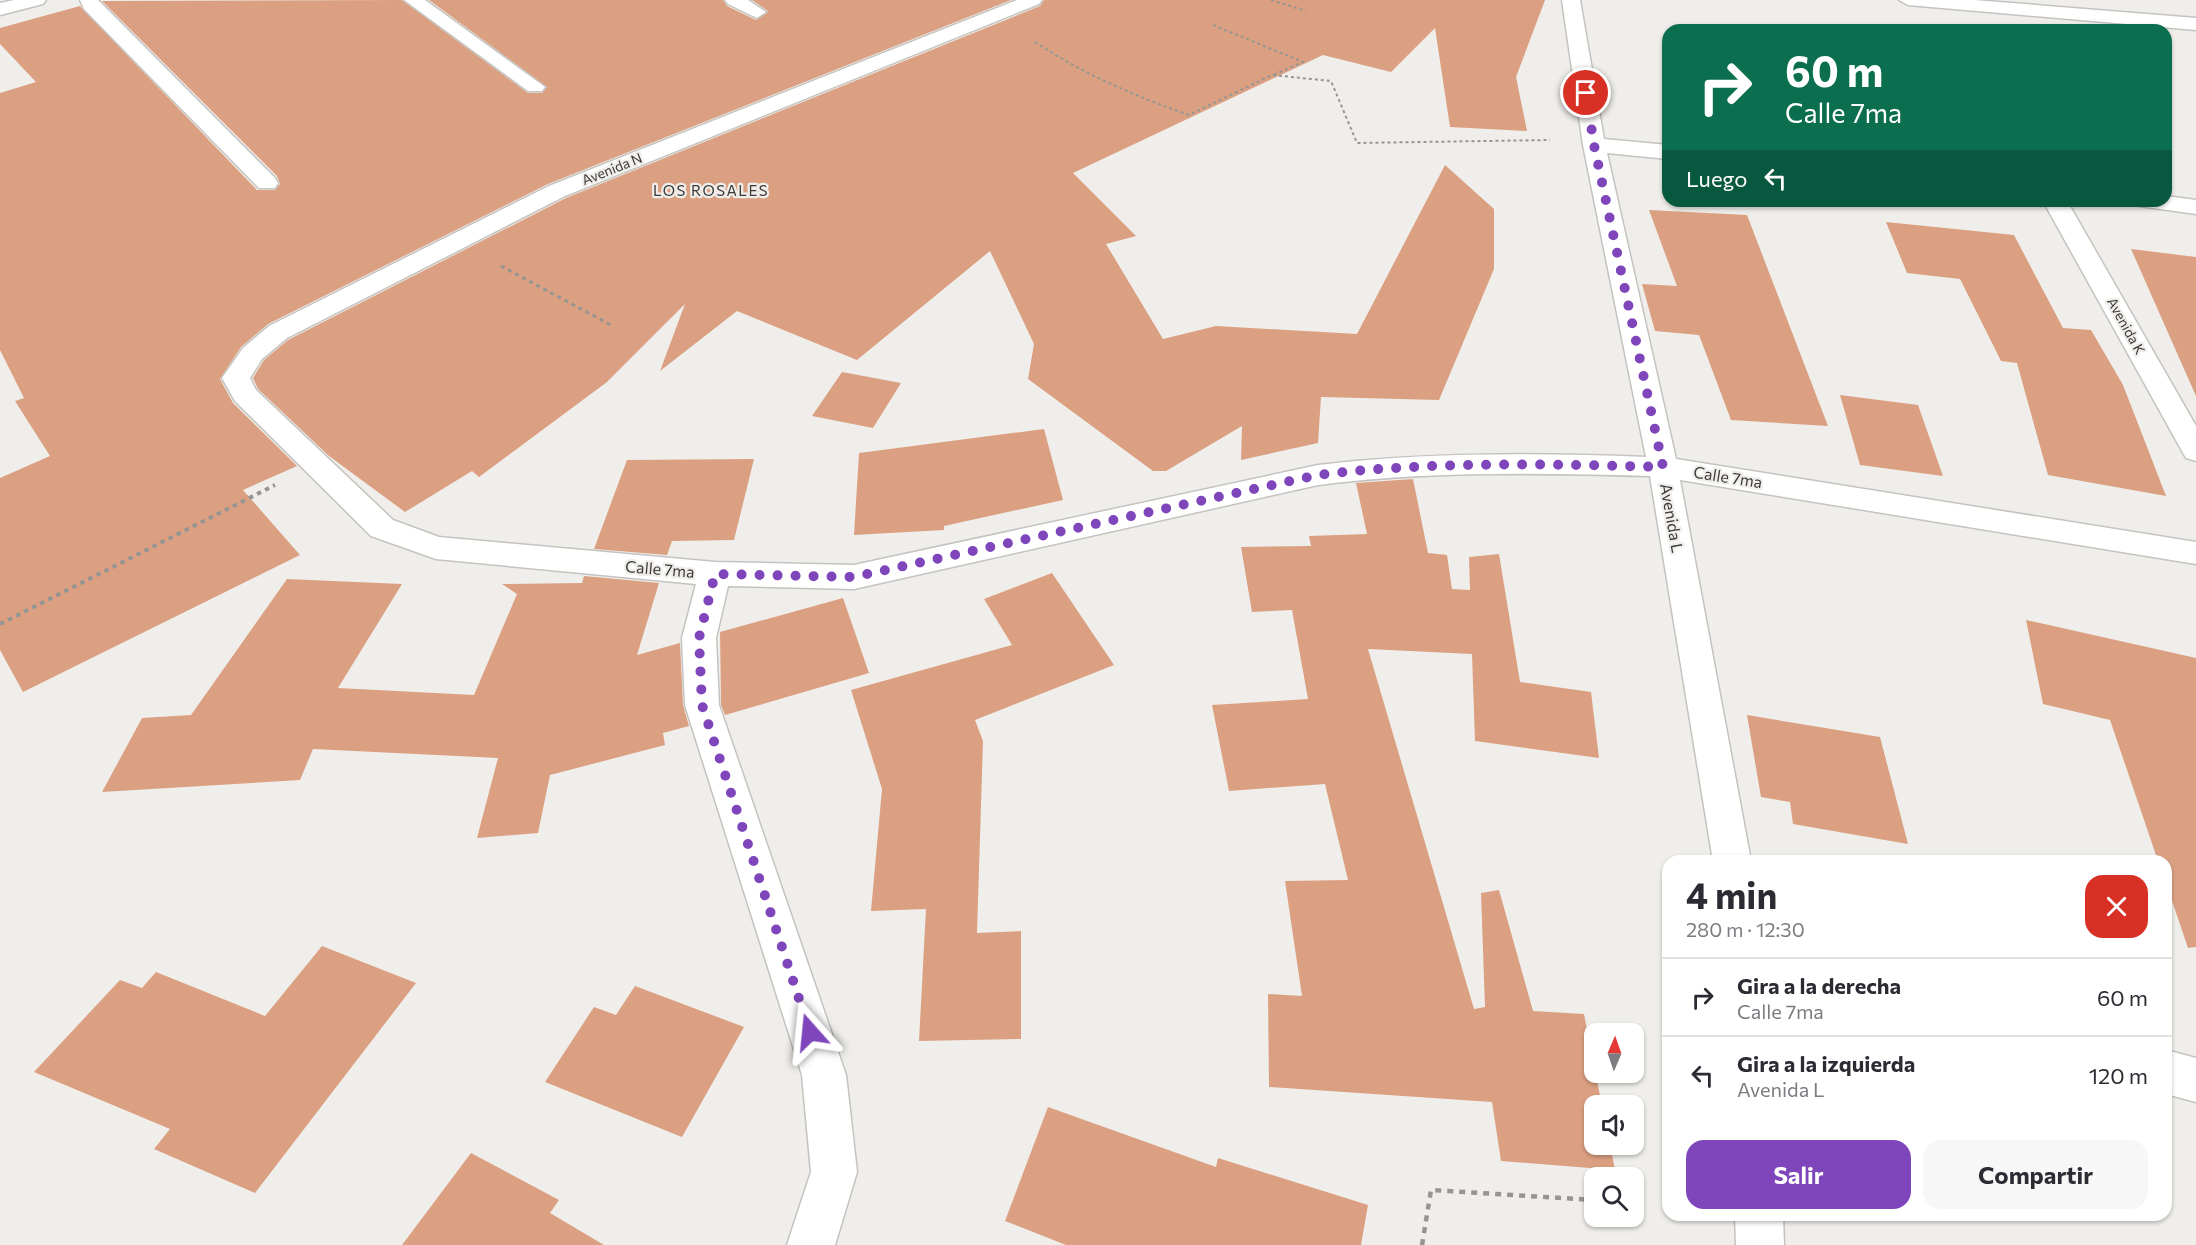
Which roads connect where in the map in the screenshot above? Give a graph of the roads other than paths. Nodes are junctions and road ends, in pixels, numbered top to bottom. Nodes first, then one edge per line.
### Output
1 (37, 0) edge
2 (89, 0) edge
3 (413, 0) edge
4 (734, 0) edge
5 (1033, 0) edge
6 (1571, 0) edge
7 (1908, 0) edge
8 (1943, 3) junction
9 (0, 9) edge
10 (757, 12) dead end
11 (1953, 21) dead end
12 (2196, 24) edge
13 (536, 87) dead end
14 (1594, 142) junction
15 (1662, 151) edge
16 (267, 183) dead end
17 (2172, 204) edge
18 (2058, 207) edge
19 (2196, 207) edge
20 (244, 395) joint
21 (2196, 451) edge
22 (1663, 467) junction
23 (2196, 553) edge
24 (715, 574) junction
25 (1731, 855) edge
26 (2172, 1074) edge
27 (2196, 1080) edge
28 (1759, 1221) edge
29 (811, 1245) edge
30 (1760, 1245) edge

1 - 9 street
2 - 16 street
3 - 13 street
4 - 10 street
5 - 20 street, Avenida N
6 - 14 street, Avenida L
7 - 8 street
8 - 11 street
8 - 12 street
14 - 15 street
14 - 22 street, Avenida L
17 - 19 street
18 - 21 street, Avenida K
20 - 24 street, Calle 7ma
22 - 23 street, Calle 7ma
22 - 24 street, Calle 7ma
22 - 25 street, Avenida L
24 - 29 street
26 - 27 street
28 - 30 street

